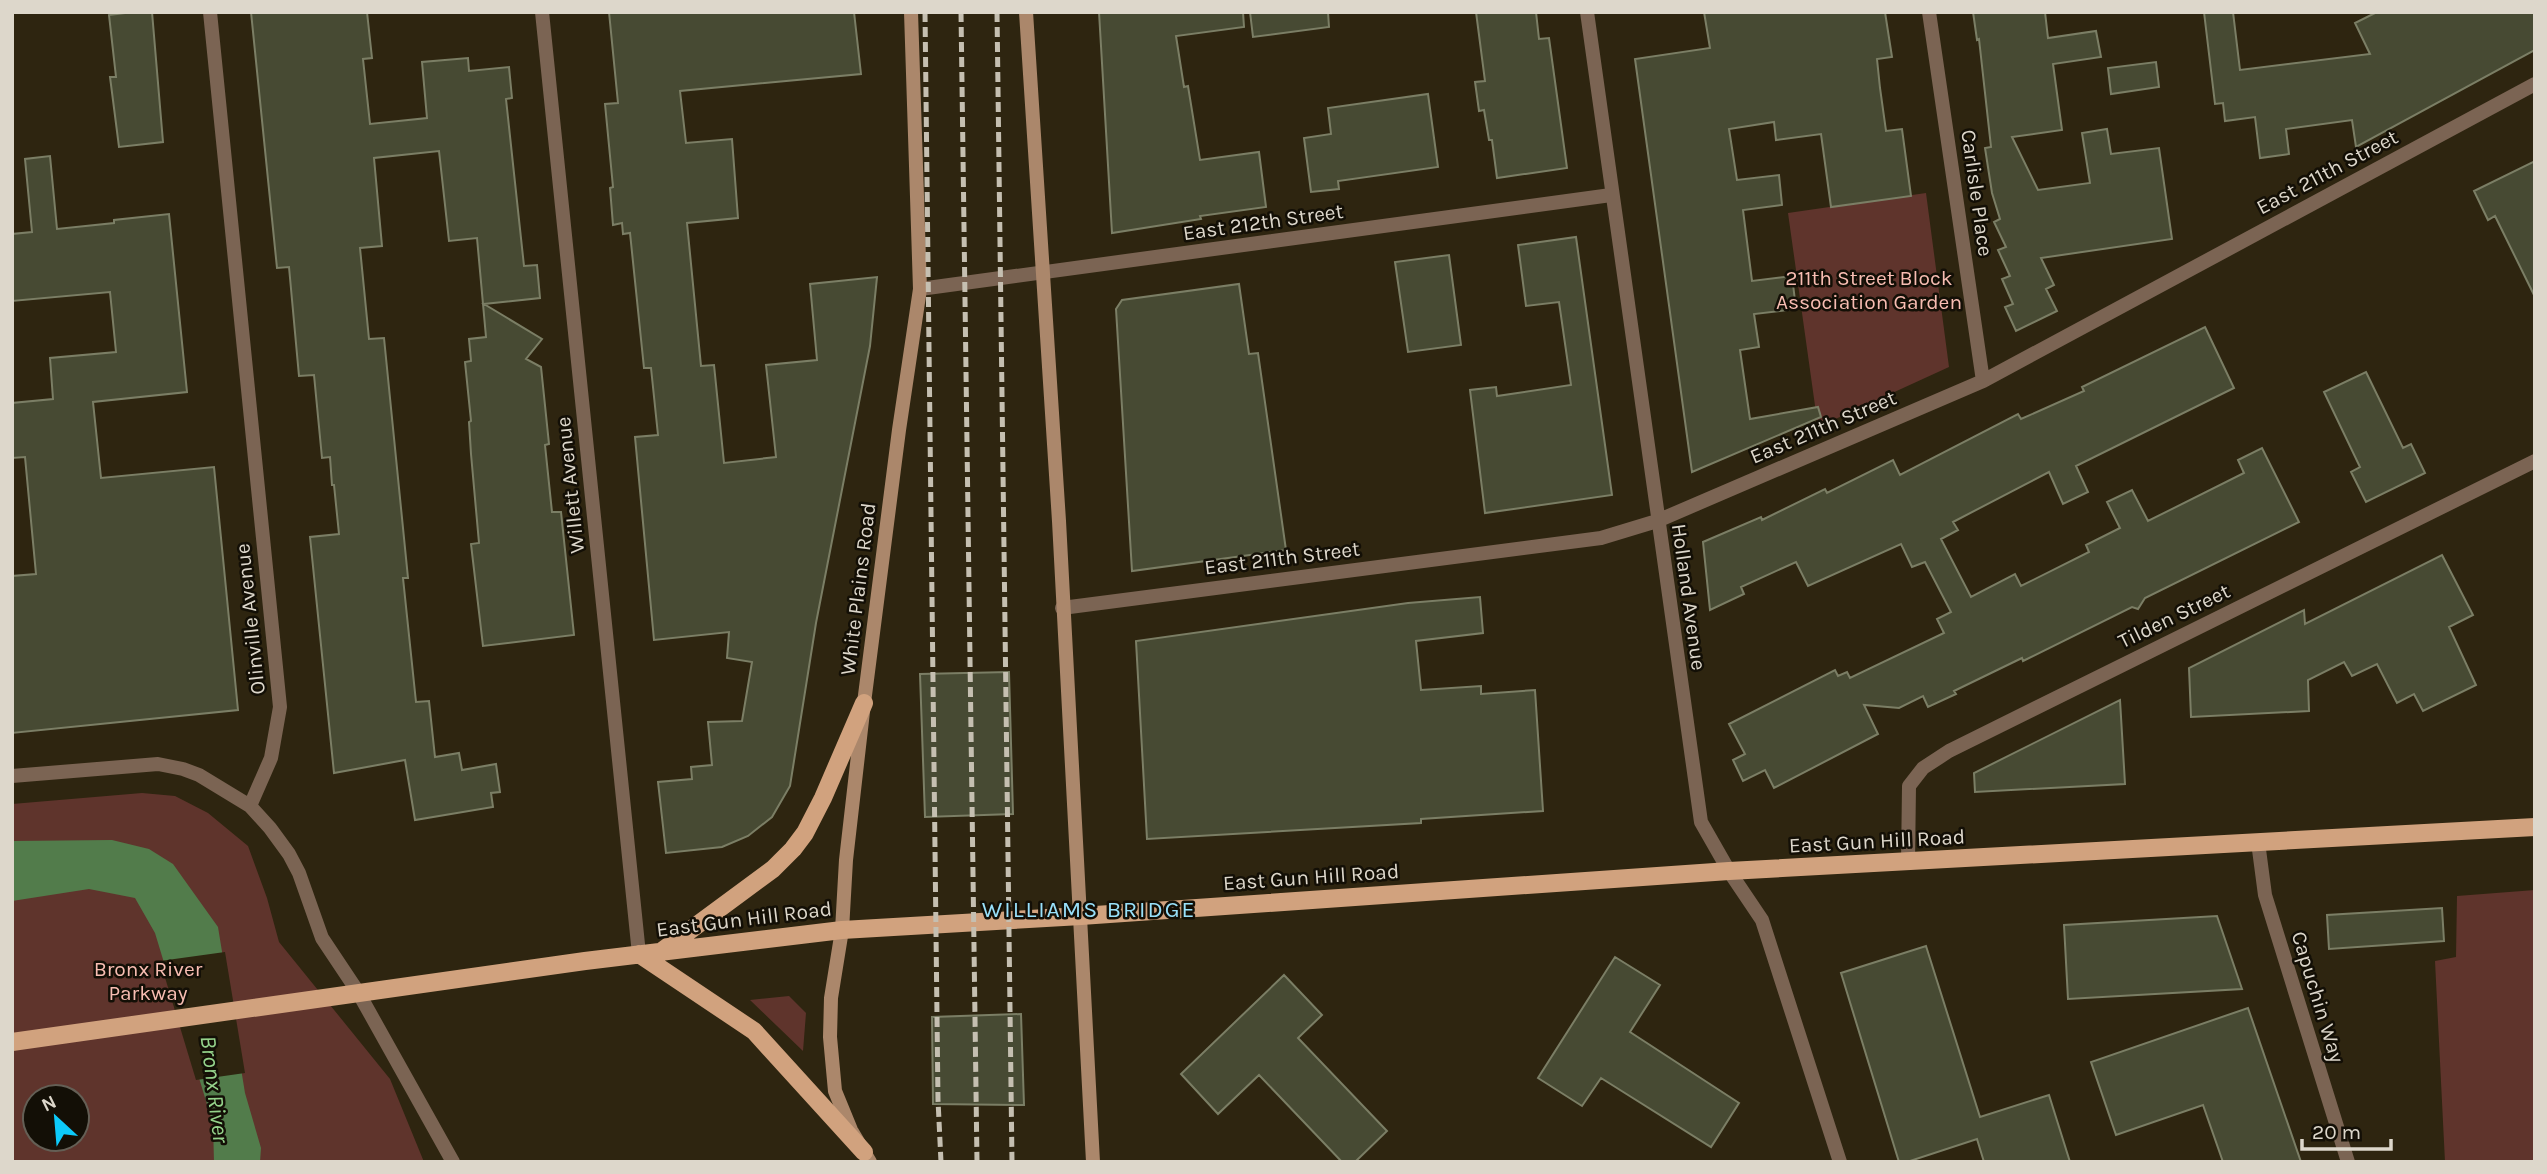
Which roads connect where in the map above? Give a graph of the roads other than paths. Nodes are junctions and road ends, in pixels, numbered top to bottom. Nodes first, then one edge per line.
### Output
1 (210, 12) edge
2 (542, 12) edge
3 (911, 12) edge
4 (1026, 12) edge
5 (1587, 12) edge
6 (1929, 12) edge
7 (2535, 84) edge
8 (1611, 195) junction
9 (1042, 274) junction
10 (920, 289) junction
11 (1983, 381) junction
12 (2535, 460) edge
13 (1657, 521) junction
14 (1062, 608) junction
15 (864, 704) junction
16 (12, 776) edge
17 (250, 806) junction
18 (2535, 827) edge
19 (2258, 842) junction
20 (1908, 863) junction
21 (1729, 871) junction
22 (1081, 916) junction
23 (842, 930) junction
24 (660, 952) junction
25 (639, 954) junction
26 (358, 992) junction
27 (12, 1042) edge
28 (867, 1157) edge
29 (453, 1162) edge
30 (1093, 1162) edge
31 (1840, 1162) edge
32 (2347, 1162) edge

1 - 17 street, Olinville Avenue
2 - 25 street, Willett Avenue
3 - 10 main road, White Plains Road
4 - 9 main road
5 - 8 street, Holland Avenue
6 - 11 street, Carlisle Place
7 - 11 street, East 211th Street
8 - 9 street, East 212th Street
8 - 13 street, Holland Avenue
9 - 10 street, East 212th Street
9 - 14 main road
10 - 15 main road, White Plains Road
11 - 13 street, East 211th Street
12 - 20 street, Tilden Street
13 - 14 street, East 211th Street
13 - 21 street, Holland Avenue
14 - 22 main road
15 - 23 main road, White Plains Road
15 - 24 main road
16 - 17 street
17 - 26 street
18 - 19 main road, East Gun Hill Road
19 - 20 main road, East Gun Hill Road
19 - 32 street, Capuchin Way
20 - 21 main road, East Gun Hill Road
21 - 22 main road, East Gun Hill Road
21 - 31 street, Holland Avenue
22 - 23 main road, East Gun Hill Road
22 - 30 main road
23 - 24 main road, East Gun Hill Road
23 - 28 main road, White Plains Road
24 - 25 main road, East Gun Hill Road
25 - 26 main road, East Gun Hill Road
25 - 28 main road
26 - 27 main road, East Gun Hill Road
26 - 29 street

